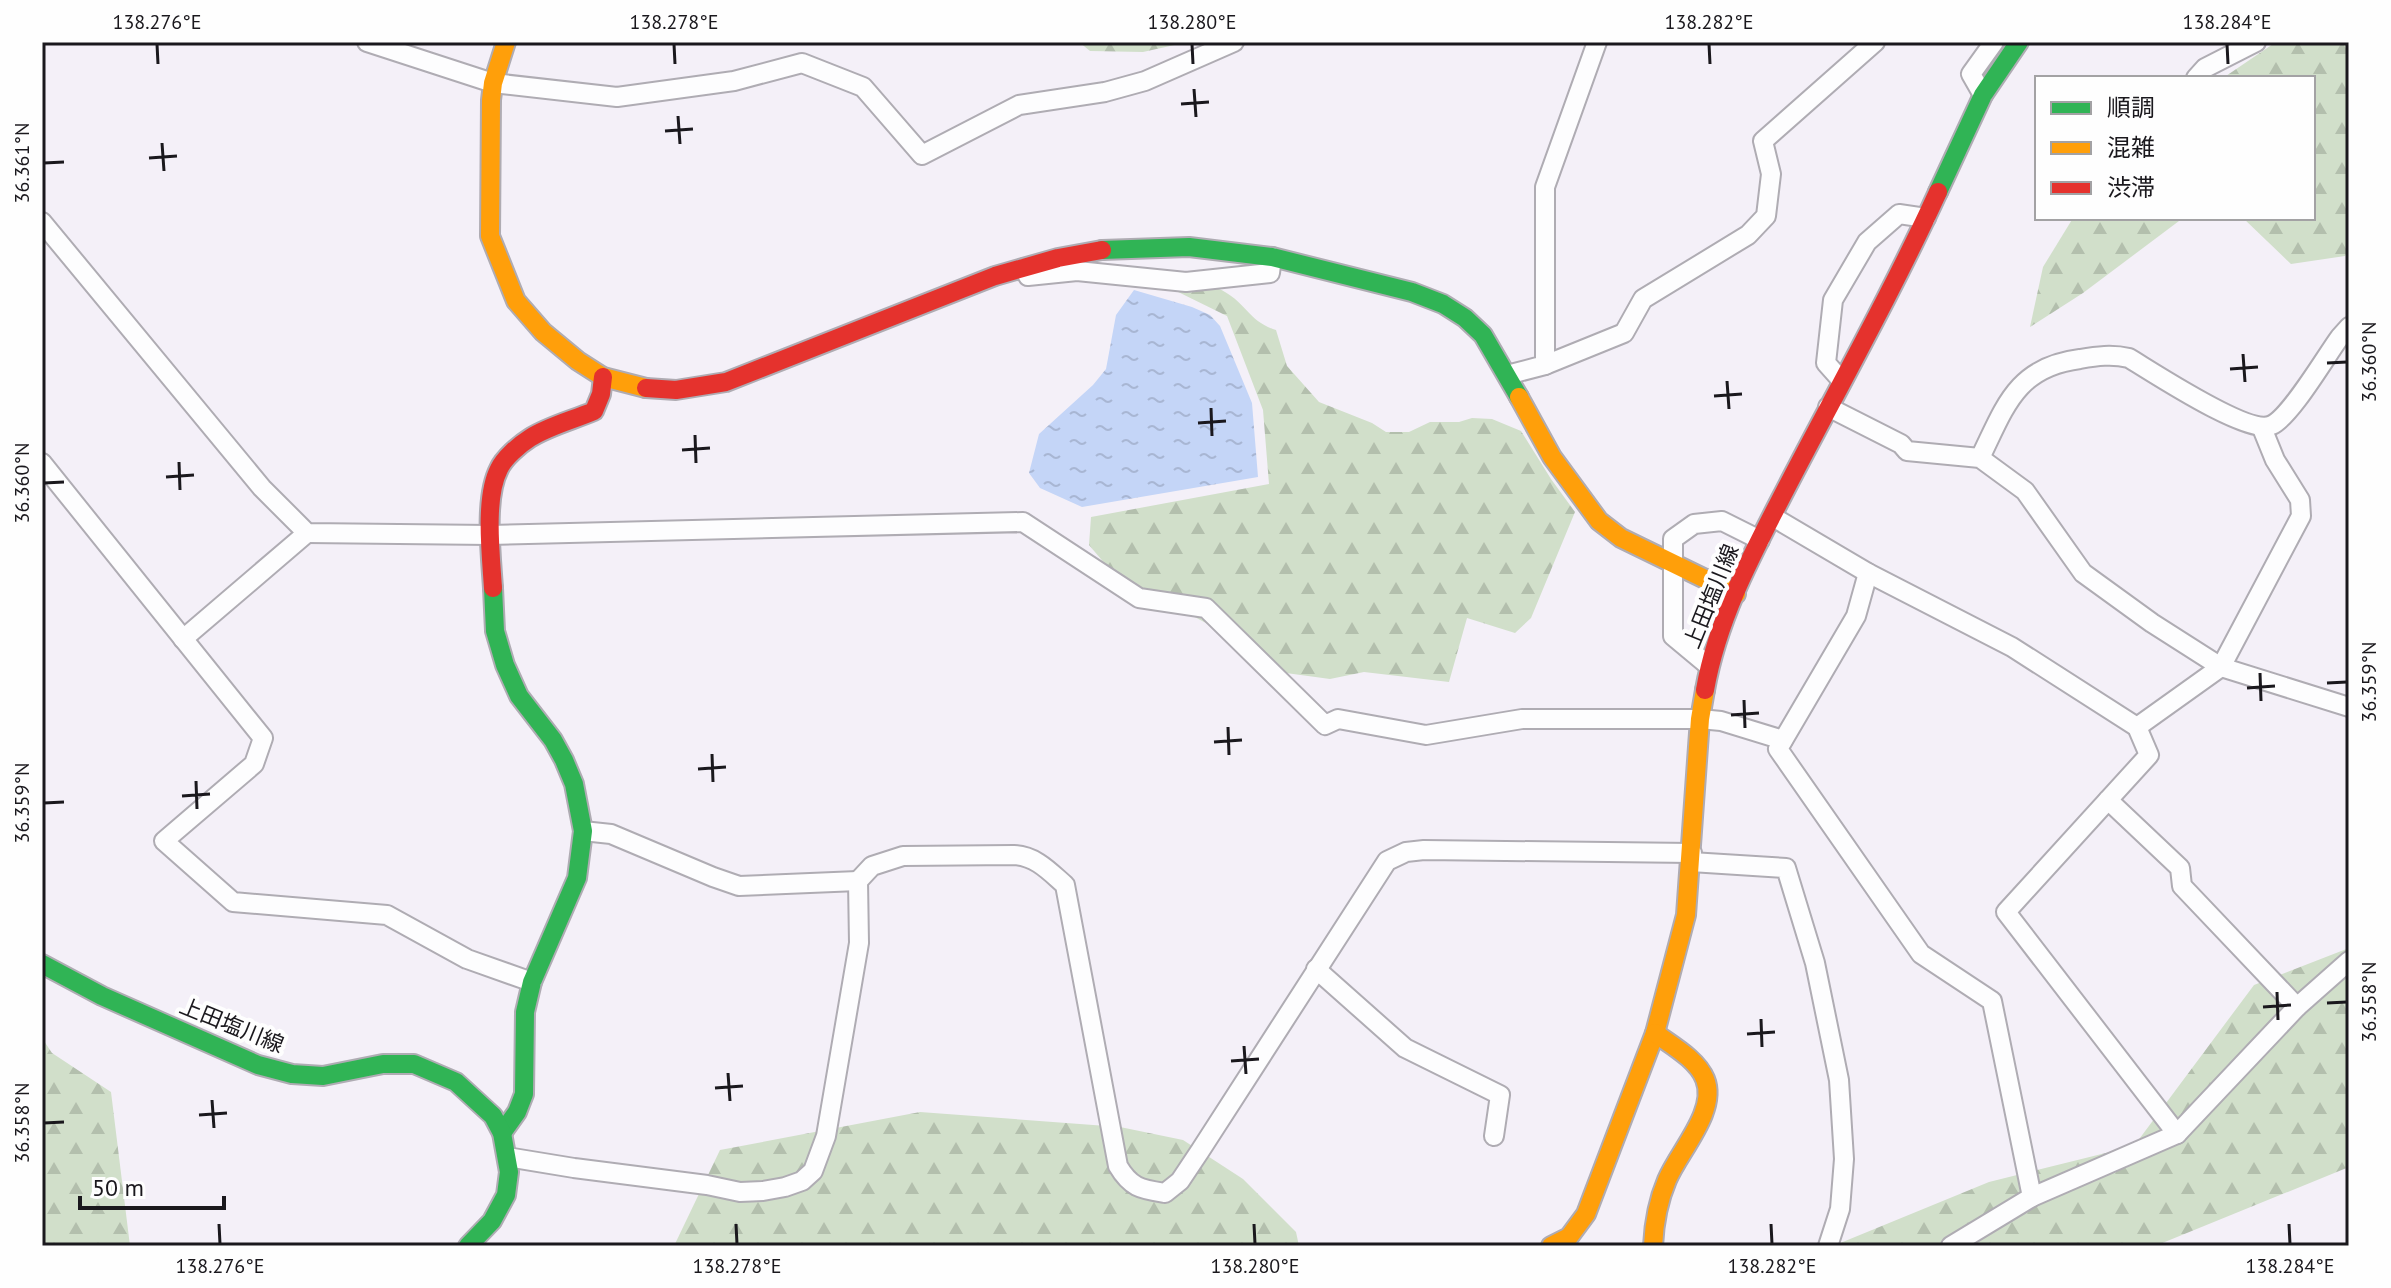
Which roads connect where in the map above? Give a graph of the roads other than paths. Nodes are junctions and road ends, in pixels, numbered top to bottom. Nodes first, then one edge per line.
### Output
1 (367, 42) edge
2 (506, 42) edge
3 (1234, 42) edge
4 (1597, 42) edge
5 (1875, 42) edge
6 (1994, 42) edge
7 (2019, 42) edge
8 (2256, 42) edge
9 (2198, 76) edge
10 (493, 83) junction
11 (1983, 95) junction
12 (1926, 218) junction
13 (42, 222) edge
14 (1272, 257) junction
15 (1024, 268) junction
16 (2349, 327) edge
17 (1545, 365) junction
18 (1507, 375) junction
19 (603, 377) junction
20 (1842, 381) junction
21 (1828, 407) junction
22 (2262, 428) junction
23 (1980, 458) junction
24 (42, 463) edge
25 (1773, 517) junction
26 (307, 533) junction
27 (490, 535) junction
28 (1760, 540) junction
29 (1674, 564) junction
30 (1868, 573) junction
31 (1736, 594) junction
32 (183, 639) junction
33 (1709, 666) junction
34 (2221, 667) junction
35 (2349, 707) edge
36 (1700, 719) junction
37 (2137, 727) junction
38 (1783, 740) junction
39 (2108, 800) junction
40 (583, 831) junction
41 (1691, 857) junction
42 (858, 881) junction
43 (2349, 961) edge
44 (42, 964) edge
45 (1316, 969) junction
46 (532, 982) junction
47 (2297, 1007) junction
48 (1655, 1033) junction
49 (502, 1133) junction
50 (2177, 1134) junction
51 (1494, 1136) dead end
52 (507, 1157) junction
53 (2032, 1197) junction
54 (468, 1246) edge
55 (1551, 1246) edge
56 (1653, 1246) edge
57 (1828, 1246) edge
58 (1951, 1246) edge

1 - 10 street
2 - 10 street
3 - 10 street
4 - 17 street
5 - 17 street
6 - 11 street
7 - 11 street, 上田塩川線
8 - 9 street
10 - 19 street
11 - 12 street, 上田塩川線
12 - 20 street, 上田塩川線
12 - 20 street
13 - 26 street
14 - 15 street
14 - 15 street
14 - 18 street
15 - 19 street
16 - 22 street
17 - 18 street
18 - 29 street
19 - 27 street
20 - 21 street, 上田塩川線
21 - 23 street
21 - 25 street, 上田塩川線
22 - 23 street
22 - 34 street
23 - 34 street
24 - 32 street
25 - 28 street, 上田塩川線
25 - 30 street
26 - 27 street
26 - 32 street
27 - 36 street
27 - 40 street
28 - 29 street
28 - 31 street, 上田塩川線
29 - 31 street
29 - 33 street
30 - 37 street
30 - 38 street
31 - 33 street, 上田塩川線
32 - 46 street
33 - 36 street, 上田塩川線
34 - 35 street
34 - 37 street
36 - 38 street
36 - 41 street, 上田塩川線
37 - 39 street
38 - 53 street
39 - 47 street
39 - 50 street
40 - 42 street
40 - 46 street
41 - 45 street
41 - 48 street, 上田塩川線
41 - 57 street
42 - 45 street
42 - 52 street
43 - 47 street
44 - 49 street, 上田塩川線
45 - 51 street
46 - 49 street
47 - 50 street
48 - 55 street, 上田塩川線
48 - 56 street
49 - 52 street, 上田塩川線
50 - 53 street
52 - 54 street, 上田塩川線
53 - 58 street

